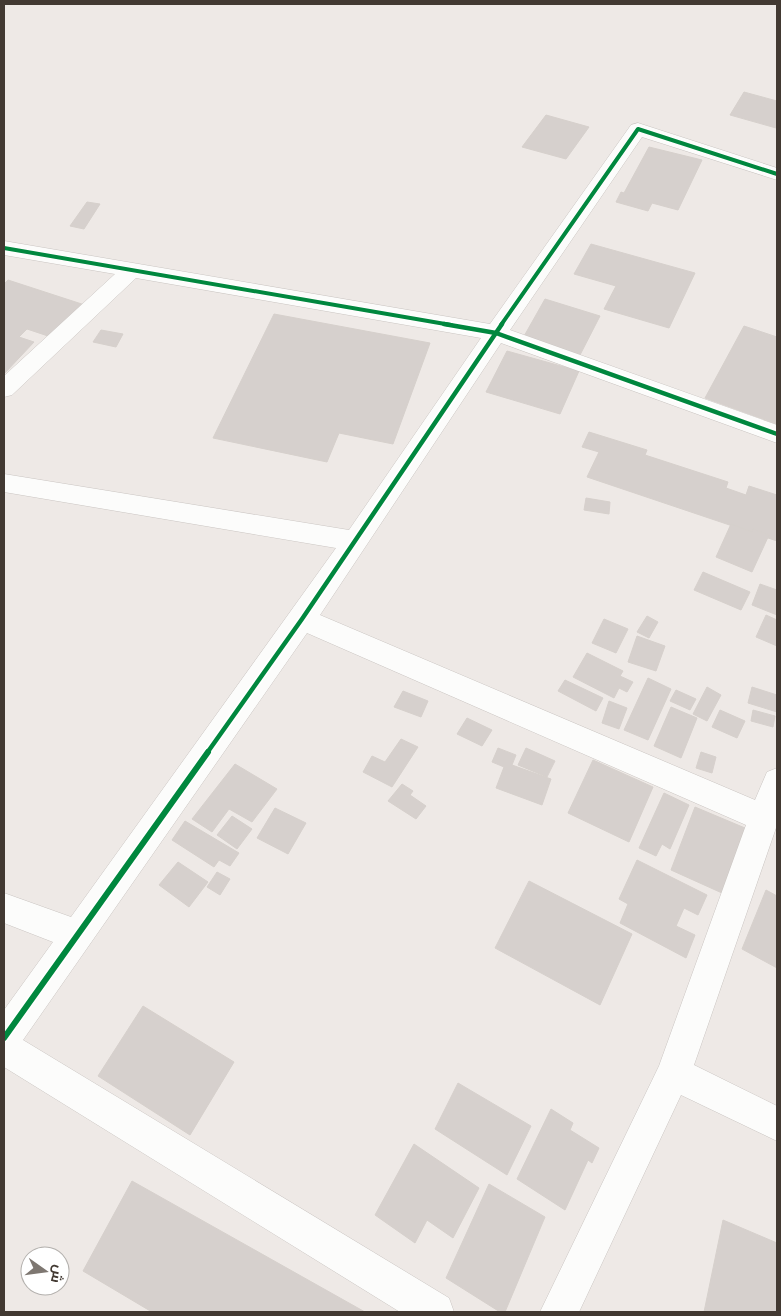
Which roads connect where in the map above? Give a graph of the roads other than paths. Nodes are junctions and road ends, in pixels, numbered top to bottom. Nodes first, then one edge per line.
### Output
1 (777, 174) edge
2 (4, 248) edge
3 (132, 270) junction
4 (496, 333) junction
5 (4, 389) edge
6 (777, 434) edge
7 (4, 484) edge
8 (355, 540) junction
9 (302, 619) junction
10 (777, 781) edge
11 (765, 819) junction
12 (4, 908) edge
13 (78, 934) junction
14 (4, 1038) edge
15 (4, 1048) edge
16 (674, 1073) junction
17 (777, 1124) edge
18 (434, 1312) edge
19 (559, 1312) edge

1 - 4 street
2 - 3 street
3 - 4 street
3 - 5 street
4 - 6 street
4 - 8 street
7 - 8 street
8 - 9 street
9 - 11 street
9 - 13 street
10 - 11 street
11 - 16 street
12 - 13 street
13 - 14 street
15 - 18 street
16 - 17 street
16 - 19 street

